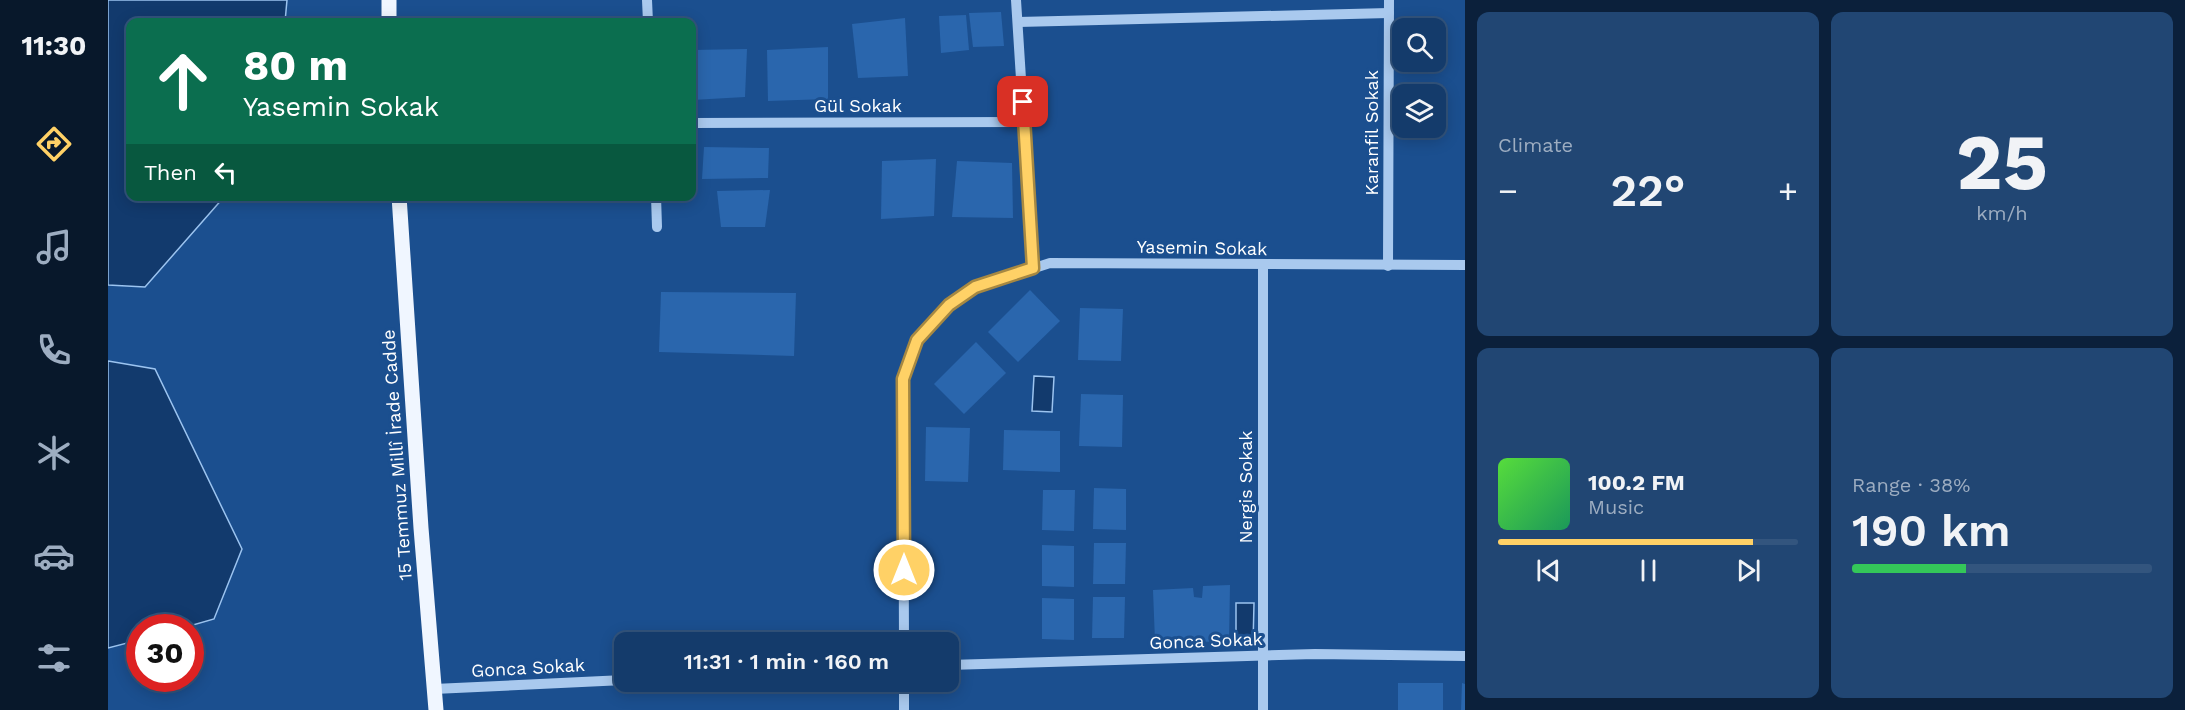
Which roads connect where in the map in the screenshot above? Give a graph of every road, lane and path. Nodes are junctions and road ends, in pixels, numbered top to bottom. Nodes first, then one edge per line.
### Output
1 (389, 0) edge
2 (647, 0) edge
3 (1016, 0) edge
4 (1389, 0) edge
5 (1389, 13) junction
6 (389, 18) edge
7 (648, 18) edge
8 (1018, 22) junction
9 (1024, 122) junction
10 (696, 123) edge
11 (399, 201) edge
12 (656, 201) edge
13 (657, 227) dead end
14 (1263, 265) junction
15 (1465, 265) edge
16 (1388, 266) junction
17 (1033, 268) junction
18 (904, 632) edge
19 (1263, 656) junction
20 (1465, 656) edge
21 (959, 665) edge
22 (614, 680) edge
23 (434, 688) junction
24 (904, 692) edge
25 (436, 710) edge
26 (904, 710) edge
27 (1263, 710) edge

1 - 6 main road
2 - 7 street
3 - 8 street
4 - 5 street, Karanfil Sokak
5 - 8 street
5 - 16 street, Karanfil Sokak
8 - 9 street
9 - 10 street, Gül Sokak
9 - 17 street
11 - 23 main road, 15 Temmuz Millî İrade Cadde
12 - 13 street
14 - 16 street, Yasemin Sokak
14 - 17 street, Yasemin Sokak
14 - 19 street, Nergis Sokak
15 - 16 street, Yasemin Sokak
17 - 18 street, Yasemin Sokak
19 - 20 street, Gonca Sokak
19 - 21 street, Gonca Sokak
19 - 27 street, Nergis Sokak
22 - 23 street, Gonca Sokak
23 - 25 main road, 15 Temmuz Millî İrade Cadde
24 - 26 street

